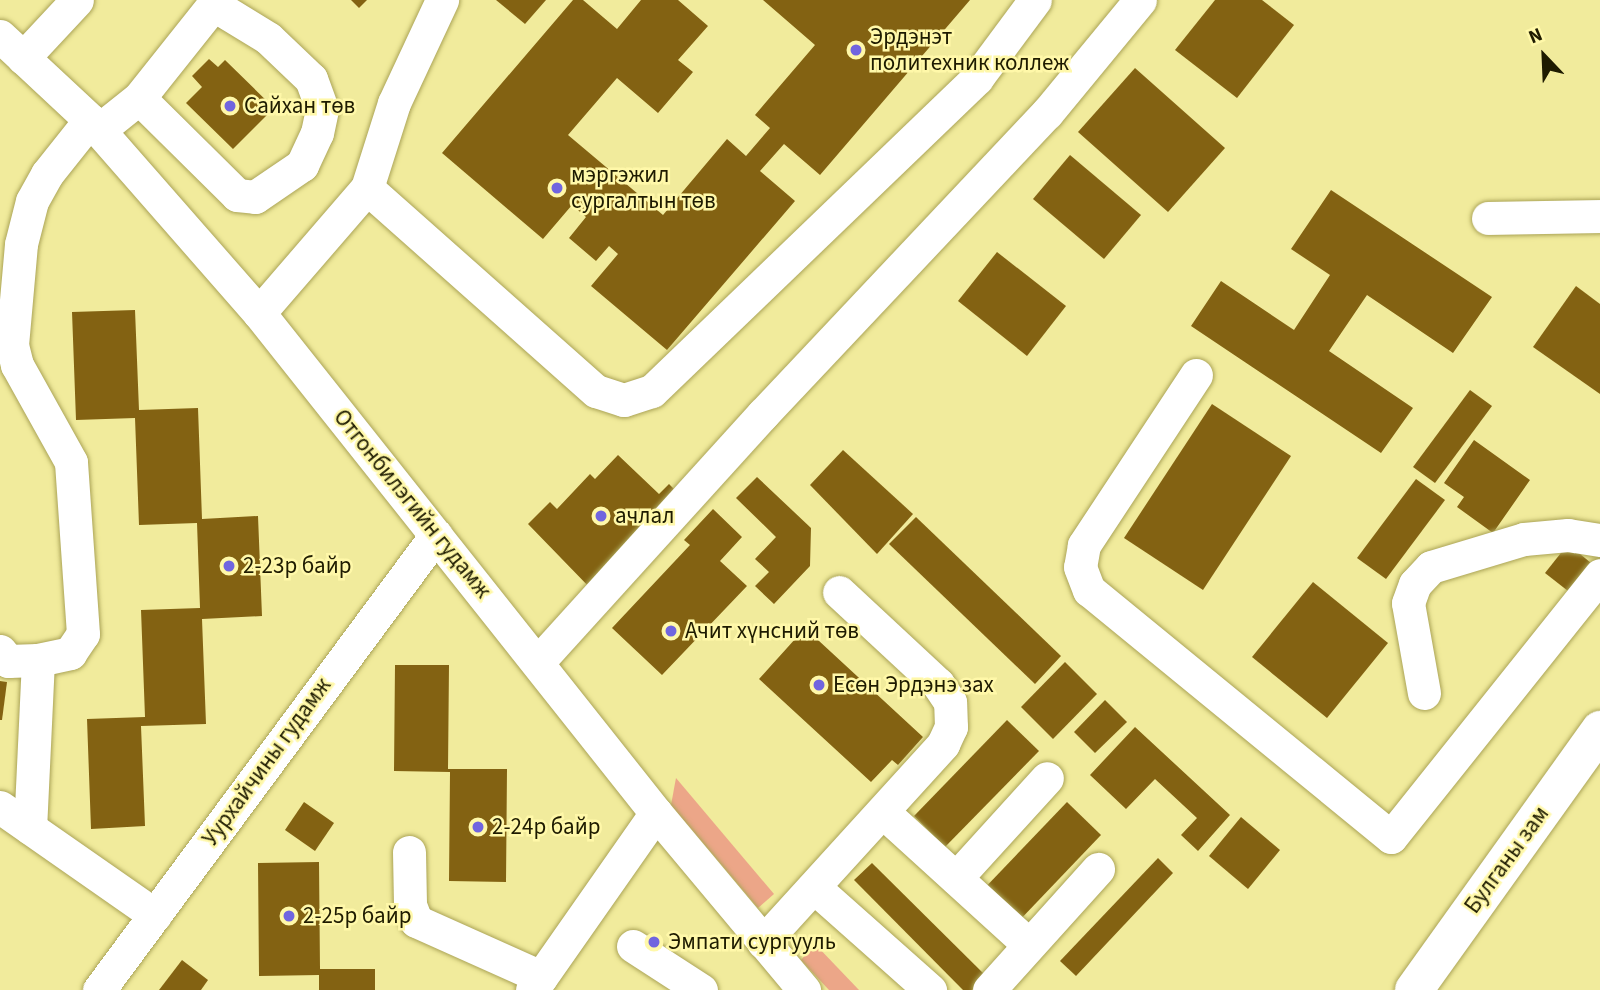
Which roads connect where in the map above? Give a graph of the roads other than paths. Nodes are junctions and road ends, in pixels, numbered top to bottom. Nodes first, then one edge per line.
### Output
1 (77, 0) edge
2 (442, 0) edge
3 (1035, 0) edge
4 (1140, 0) edge
5 (216, 2) edge
6 (12, 47) edge
7 (139, 98) junction
8 (94, 125) junction
9 (367, 188) junction
10 (1600, 216) edge
11 (1488, 218) dead end
12 (259, 313) junction
13 (1196, 375) dead end
14 (436, 535) junction
15 (1600, 540) edge
16 (1600, 575) edge
17 (839, 592) dead end
18 (0, 651) edge
19 (38, 660) junction
20 (538, 662) junction
21 (1424, 693) dead end
22 (1600, 730) edge
23 (1047, 778) dead end
24 (0, 807) edge
25 (883, 812) junction
26 (656, 813) junction
27 (30, 828) junction
28 (408, 852) dead end
29 (1098, 869) dead end
30 (956, 878) junction
31 (815, 888) junction
32 (155, 915) junction
33 (763, 943) junction
34 (1029, 945) junction
35 (634, 946) dead end
36 (536, 984) edge
37 (791, 986) edge
38 (99, 990) edge
39 (701, 990) edge
40 (930, 990) edge
41 (989, 990) edge
42 (1414, 990) edge

1 - 6 street
2 - 9 street
3 - 9 street
4 - 20 street
5 - 7 street
5 - 7 street
6 - 8 street, Отгонбилэгийн гудамж
7 - 8 street
8 - 12 street, Отгонбилэгийн гудамж
8 - 19 street
9 - 12 street
10 - 11 street
12 - 14 street, Отгонбилэгийн гудамж
13 - 16 street
14 - 20 street, Отгонбилэгийн гудамж
14 - 32 street, Уурхайчины гудамж
15 - 21 street
17 - 25 street
18 - 19 street
19 - 27 street
20 - 26 street, Отгонбилэгийн гудамж
22 - 42 highway, Булганы зам
23 - 30 street
24 - 27 street
25 - 30 street
25 - 31 street
26 - 33 street, Отгонбилэгийн гудамж
26 - 36 street
27 - 32 street
28 - 36 street
29 - 34 street
30 - 34 street
31 - 33 street
31 - 40 street
32 - 38 street, Уурхайчины гудамж
33 - 37 street, Отгонбилэгийн гудамж
34 - 41 street
35 - 39 street

